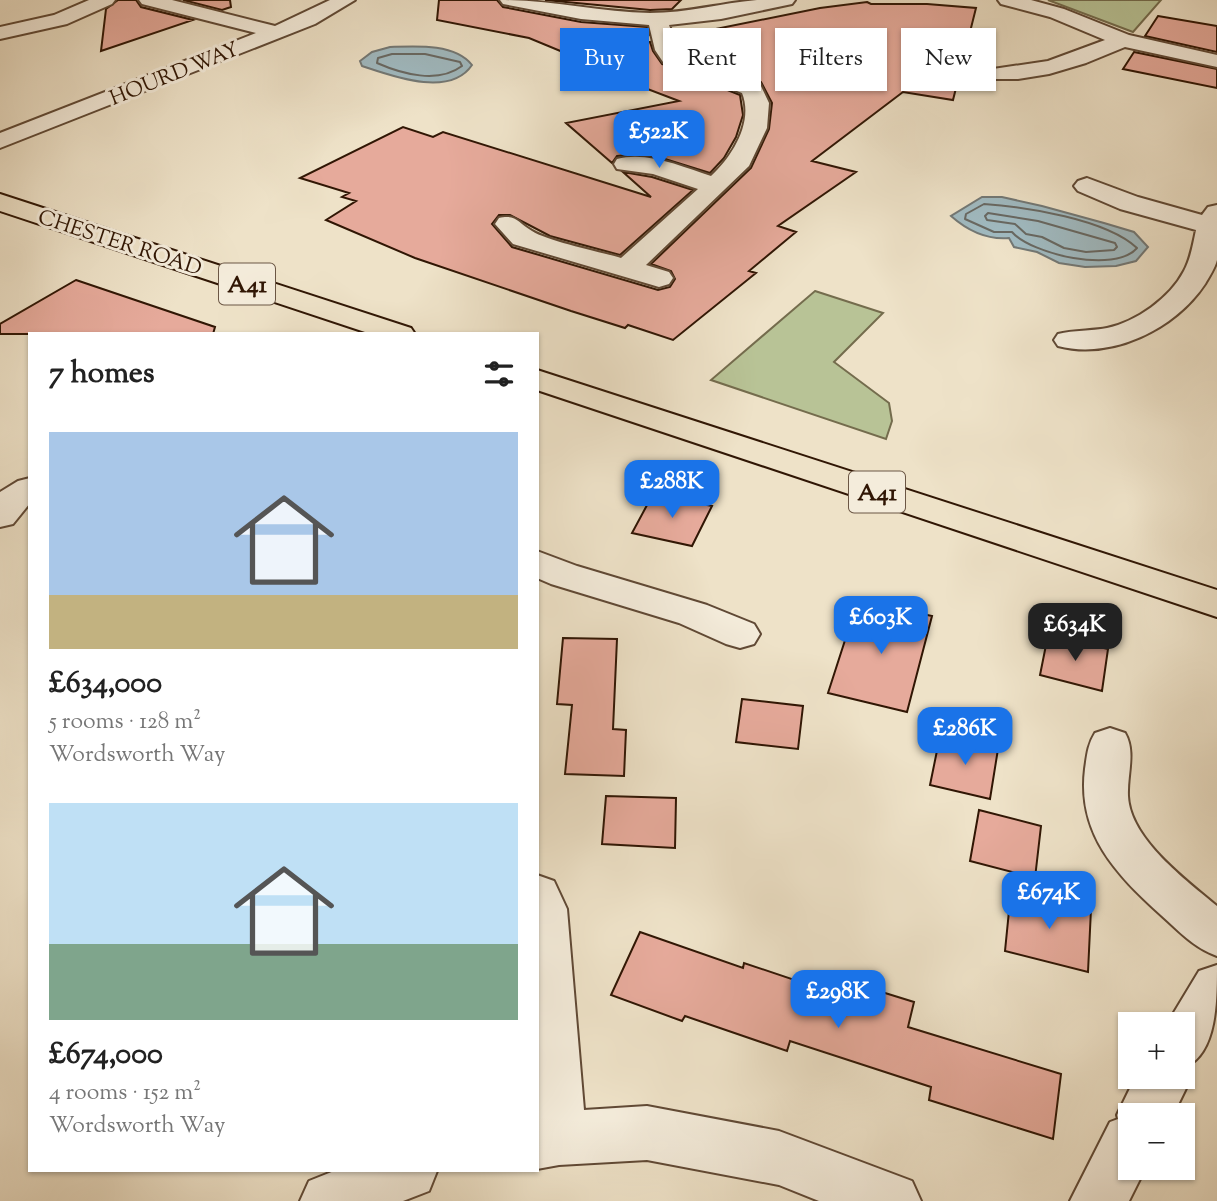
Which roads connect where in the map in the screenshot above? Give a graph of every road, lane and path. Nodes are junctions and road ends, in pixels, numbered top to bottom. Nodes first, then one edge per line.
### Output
1 (105, 0) edge
2 (149, 0) edge
3 (345, 0) edge
4 (510, 0) edge
5 (785, 0) edge
6 (1016, 1) edge
7 (657, 19) junction
8 (275, 32) junction
9 (0, 33) edge
10 (1123, 40) junction
11 (1217, 61) edge
12 (1001, 74) dead end
13 (0, 141) edge
14 (626, 164) dead end
15 (715, 186) junction
16 (1087, 186) dead end
17 (0, 202) edge
18 (1213, 219) edge
19 (508, 224) dead end
20 (627, 268) junction
21 (659, 278) dead end
22 (394, 332) edge
23 (1069, 340) dead end
24 (539, 380) edge
25 (546, 579) edge
26 (1217, 604) edge
27 (740, 634) dead end
28 (1110, 744) dead end
29 (539, 900) edge
30 (1217, 936) edge
31 (1217, 987) edge
32 (1195, 1024) edge
33 (548, 1140) edge
34 (1118, 1164) edge
35 (406, 1172) edge
36 (329, 1201) edge
37 (892, 1201) edge
38 (1098, 1201) edge

1 - 9 street
2 - 8 street
3 - 8 street, HOURD WAY
4 - 7 street
5 - 7 street
6 - 10 street
7 - 15 street
8 - 13 street, HOURD WAY
10 - 11 street
10 - 12 street
14 - 15 street
15 - 20 street
16 - 18 street
17 - 22 main road, CHESTER ROAD / A41
18 - 23 street
19 - 20 street
20 - 21 street
24 - 26 main road, A41
25 - 27 street
28 - 30 street
29 - 33 street
31 - 32 street
33 - 37 street
34 - 38 street
35 - 36 street

